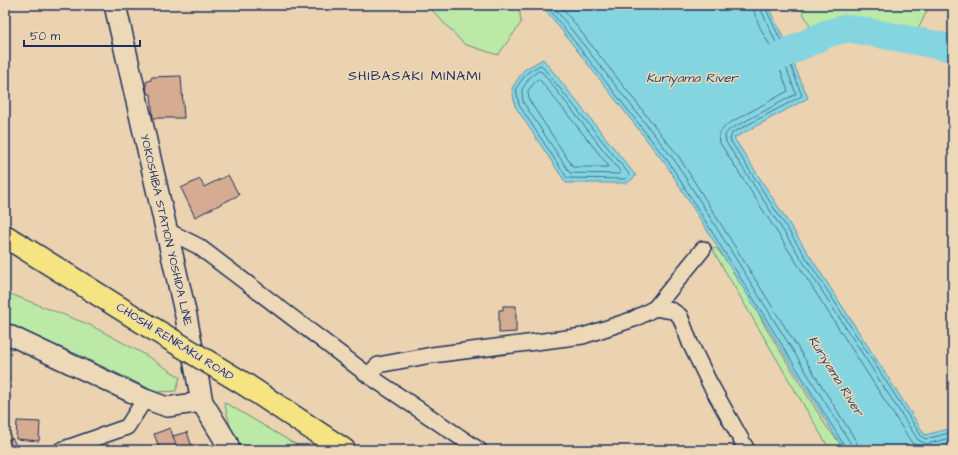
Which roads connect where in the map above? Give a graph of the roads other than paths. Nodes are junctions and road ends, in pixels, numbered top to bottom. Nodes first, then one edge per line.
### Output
1 (115, 5) edge
2 (166, 230) junction
3 (5, 236) edge
4 (703, 249) dead end
5 (655, 308) junction
6 (5, 333) edge
7 (368, 375) junction
8 (145, 400) junction
9 (202, 402) junction
10 (231, 448) edge
11 (61, 450) edge
12 (344, 450) edge
13 (479, 450) edge
14 (747, 450) edge

1 - 2 main road, YOKOSHIBA STATION YOSHIDA LINE
2 - 7 street
2 - 9 main road, YOKOSHIBA STATION YOSHIDA LINE
3 - 12 highway, CHOSHI RENRAKU ROAD, bridge
4 - 5 street
5 - 7 street
5 - 14 street
6 - 8 street
7 - 13 street
8 - 9 street
8 - 11 street
9 - 10 main road, YOKOSHIBA STATION YOSHIDA LINE

